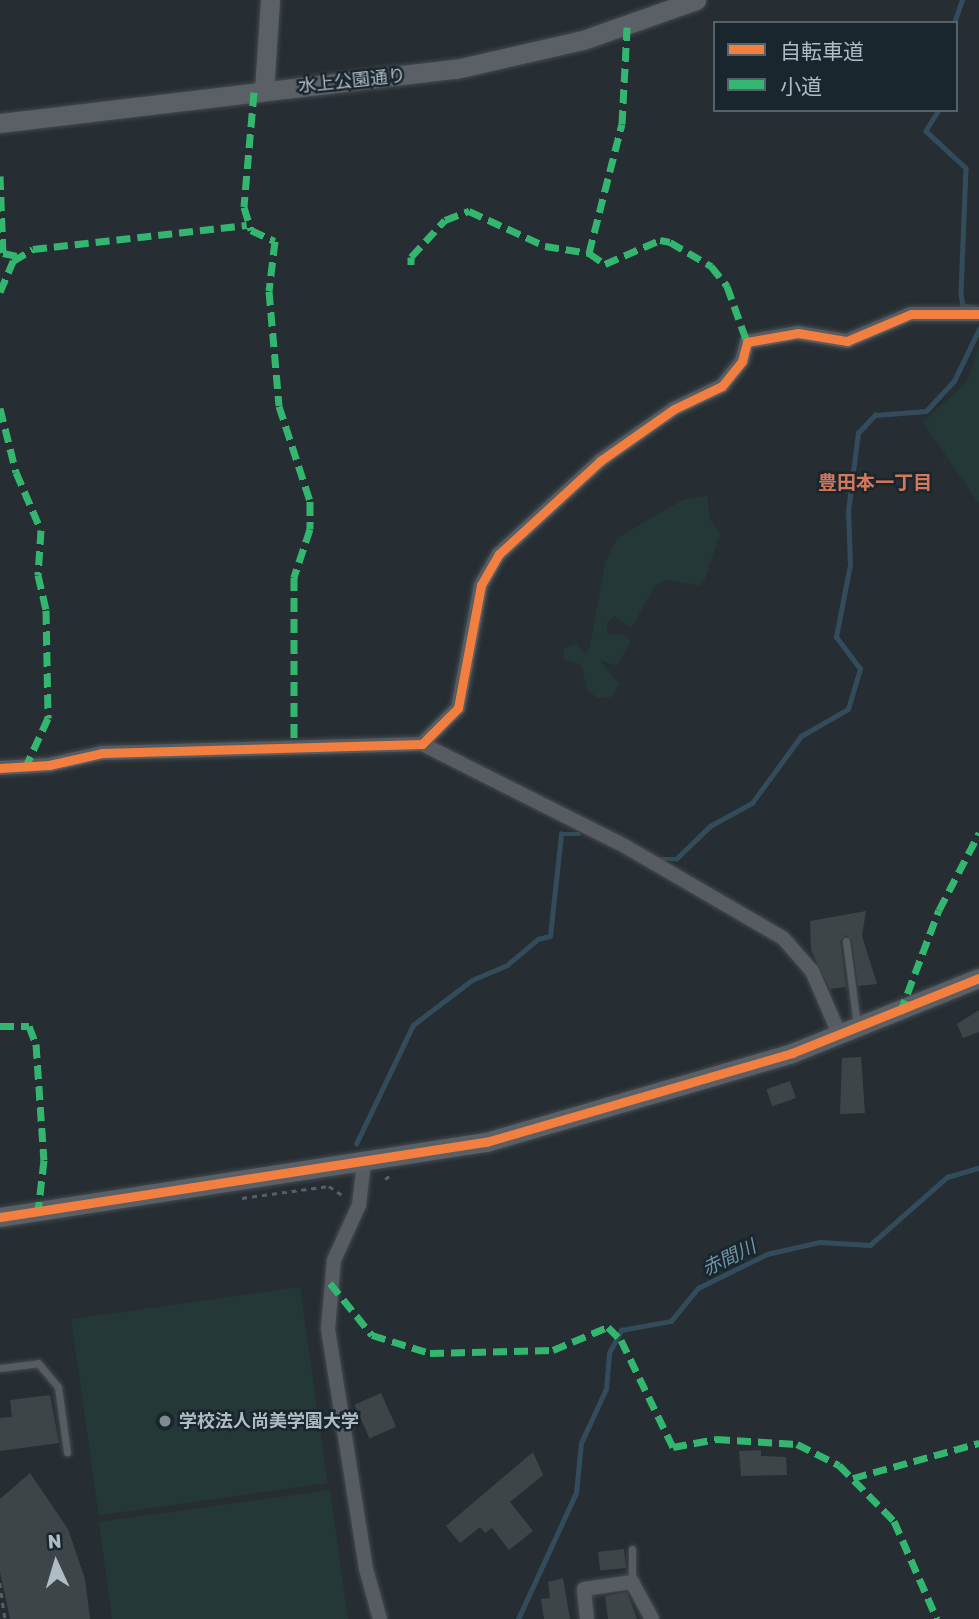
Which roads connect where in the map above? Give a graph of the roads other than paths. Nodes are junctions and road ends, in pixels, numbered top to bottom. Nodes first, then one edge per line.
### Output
1 (270, 0) edge
2 (696, 0) edge
3 (264, 91) junction
4 (0, 123) edge
5 (979, 314) edge
6 (422, 744) junction
7 (0, 768) edge
8 (846, 941) dead end
9 (979, 978) edge
10 (849, 1033) junction
11 (364, 1164) junction
12 (0, 1217) edge
13 (0, 1368) edge
14 (66, 1452) dead end
15 (632, 1549) dead end
16 (632, 1582) junction
17 (380, 1619) edge
18 (586, 1619) edge
19 (652, 1619) edge

1 - 3 street
2 - 3 street, 水上公園通り
3 - 4 street, 水上公園通り
5 - 6 street
6 - 7 street
6 - 10 street
8 - 10 lane
9 - 10 street
10 - 11 street
11 - 12 street
11 - 17 street
13 - 14 lane
15 - 16 lane
16 - 18 street
16 - 19 street

